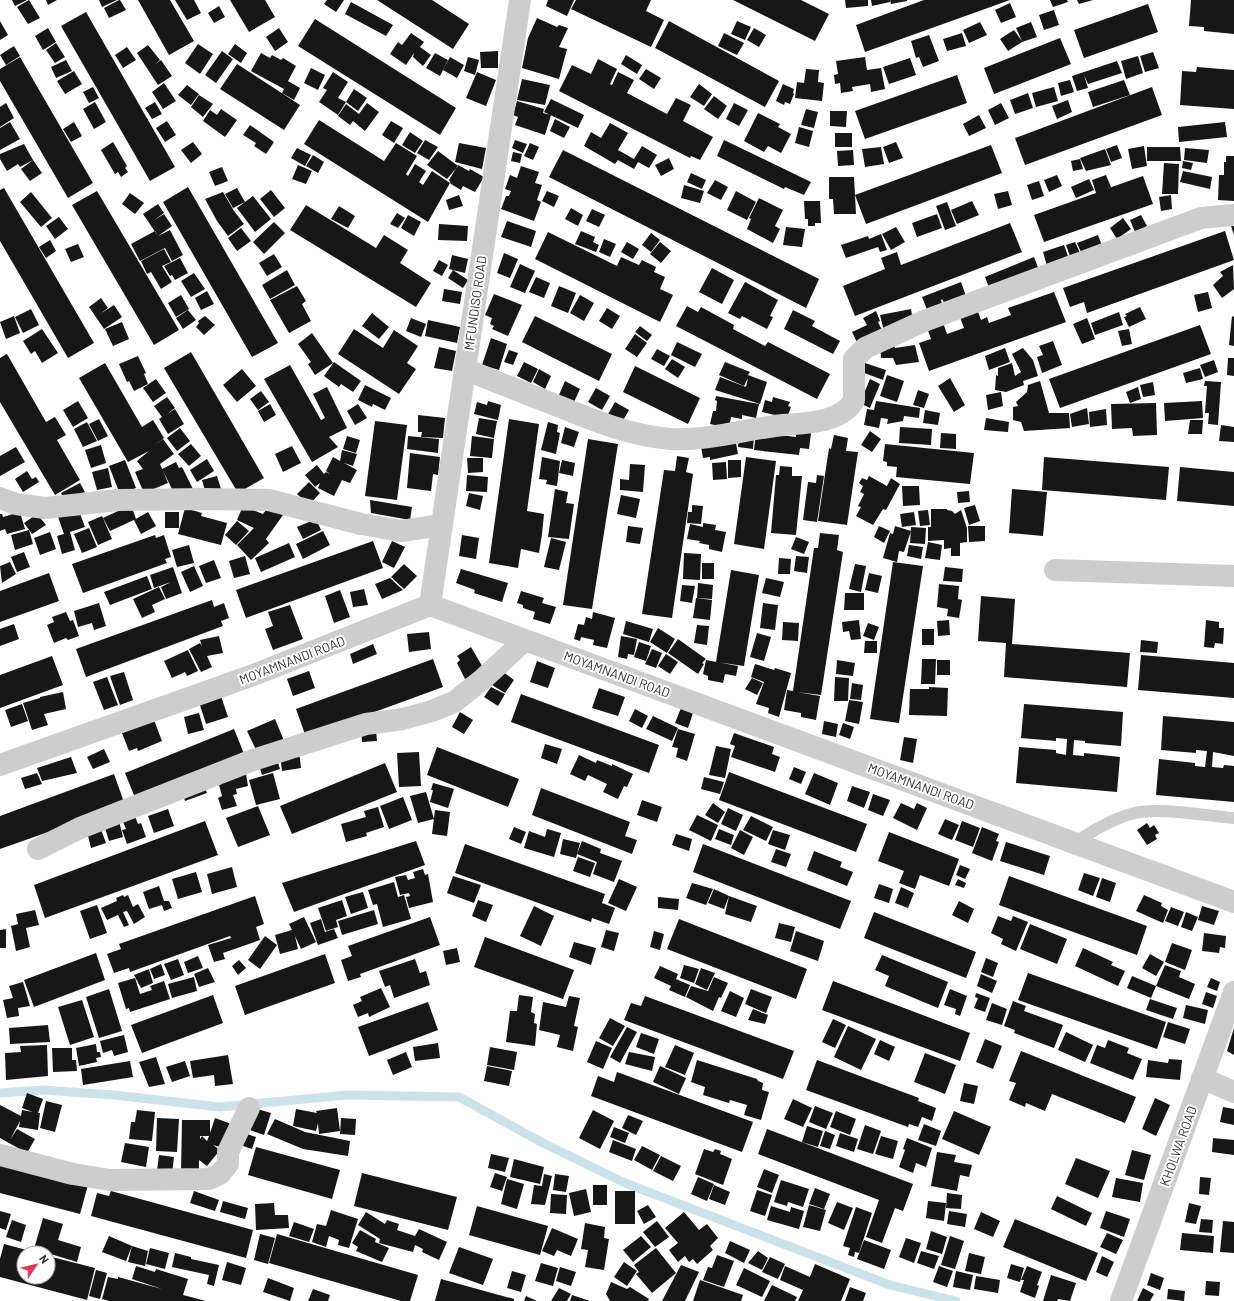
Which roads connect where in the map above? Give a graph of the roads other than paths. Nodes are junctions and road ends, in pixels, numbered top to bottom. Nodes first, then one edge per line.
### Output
1 (520, 0) edge
2 (1234, 215) edge
3 (465, 369) junction
4 (0, 498) edge
5 (442, 525) junction
6 (1055, 570) dead end
7 (1234, 576) edge
8 (430, 605) junction
9 (525, 640) junction
10 (0, 765) edge
11 (1234, 818) edge
12 (1074, 843) junction
13 (38, 849) dead end
14 (1234, 902) edge
15 (1234, 992) edge
16 (1202, 1078) junction
17 (1234, 1092) edge
18 (249, 1108) dead end
19 (0, 1155) edge
20 (1121, 1301) edge

1 - 3 street, MFUNDISO ROAD
2 - 3 street
3 - 5 street, MFUNDISO ROAD
4 - 5 street
5 - 8 street, MFUNDISO ROAD
6 - 7 street
8 - 9 street, MOYAMNANDI ROAD
8 - 10 street, MOYAMNANDI ROAD
9 - 12 street, MOYAMNANDI ROAD
9 - 13 street
11 - 12 lane
12 - 14 street, MOYAMNANDI ROAD
15 - 16 street, KHOLWA ROAD
16 - 17 street
16 - 20 street, KHOLWA ROAD
18 - 19 street

